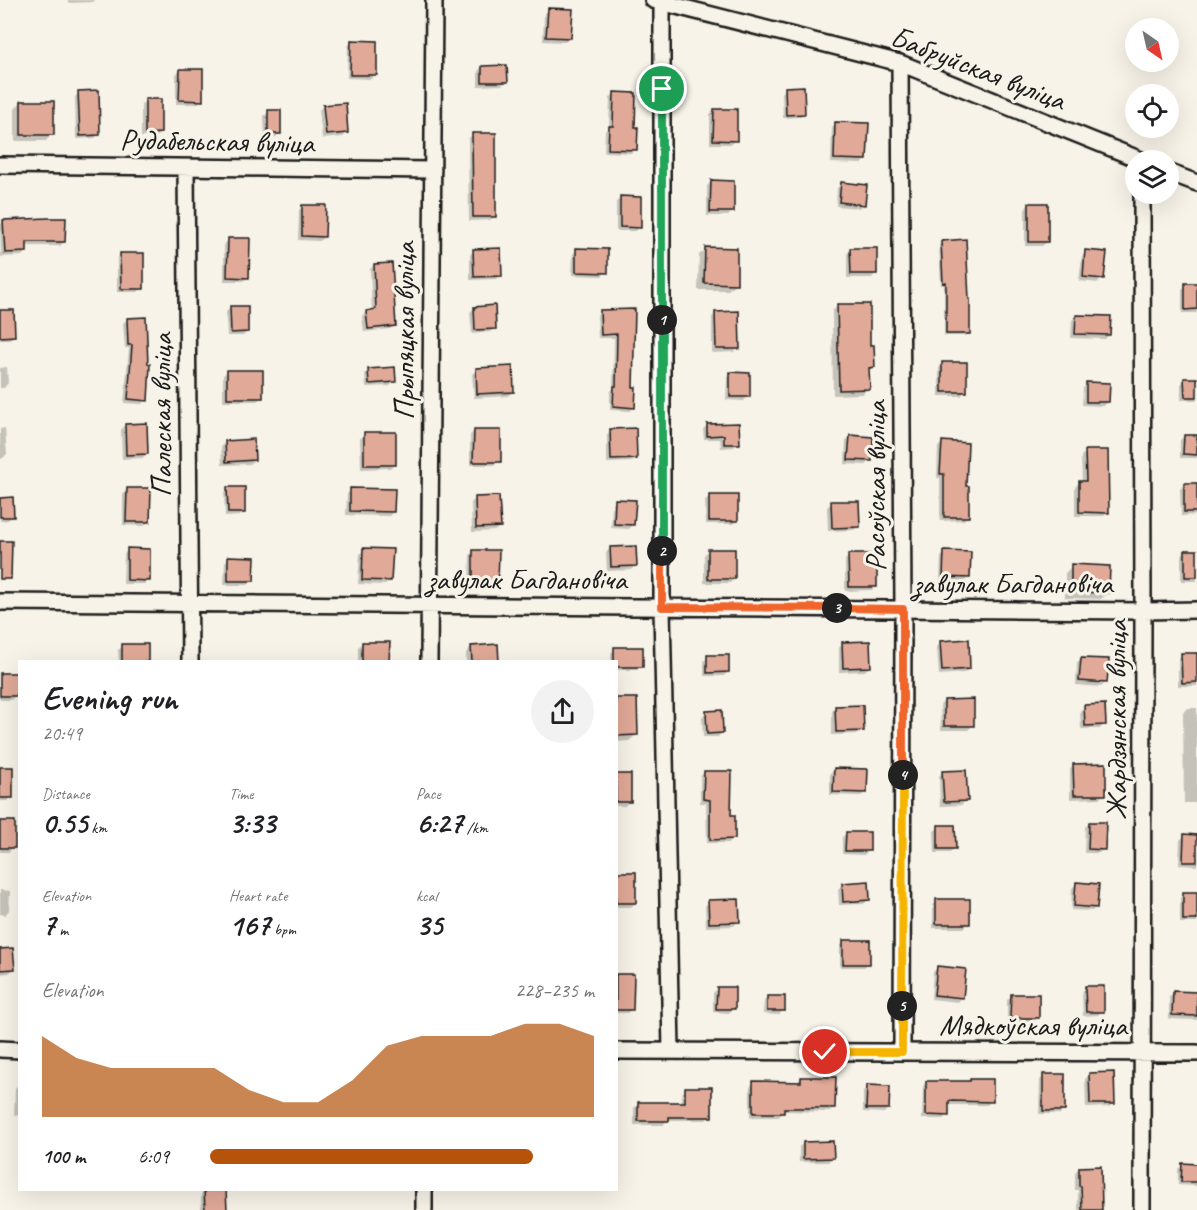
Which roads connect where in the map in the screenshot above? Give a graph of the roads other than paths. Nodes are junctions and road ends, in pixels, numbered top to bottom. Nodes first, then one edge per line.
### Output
1 (434, 0) edge
2 (657, 1) edge
3 (900, 63) junction
4 (1125, 154) edge
5 (0, 165) edge
6 (186, 168) junction
7 (433, 170) junction
8 (1179, 176) edge
9 (1197, 183) edge
10 (1142, 204) edge
11 (0, 602) edge
12 (190, 604) junction
13 (429, 606) junction
14 (662, 607) junction
15 (903, 609) junction
16 (1197, 610) edge
17 (1143, 611) junction
18 (190, 660) edge
19 (429, 660) edge
20 (0, 1050) edge
21 (18, 1050) edge
22 (618, 1051) edge
23 (670, 1051) junction
24 (902, 1052) junction
25 (1142, 1053) junction
26 (1197, 1053) edge
27 (424, 1191) edge
28 (424, 1210) edge
29 (1142, 1210) edge

1 - 7 street, Прыпяцкая вуліца
2 - 3 street, Бабруйская вуліца
2 - 14 street
3 - 4 street, Бабруйская вуліца
3 - 15 street, Расоўская вуліца
5 - 6 street, Рудабельская вуліца
6 - 7 street, Рудабельская вуліца
6 - 12 street, Палеская вуліца
7 - 13 street, Прыпяцкая вуліца
8 - 9 street
10 - 17 street, Жардзянская вуліца
11 - 12 street, завулак Багдановіча
12 - 13 street, завулак Багдановіча
12 - 18 street, Палеская вуліца
13 - 14 street, завулак Багдановіча
13 - 19 street, Прыпяцкая вуліца
14 - 15 street, завулак Багдановіча
14 - 23 street
15 - 17 street, завулак Багдановіча
15 - 24 street, Расоўская вуліца
16 - 17 street, завулак Багдановіча
17 - 25 street, Жардзянская вуліца
20 - 21 street
22 - 23 street, Мядкоўская вуліца
23 - 24 street, Мядкоўская вуліца
24 - 25 street, Мядкоўская вуліца
25 - 26 street, Мядкоўская вуліца
25 - 29 street, Жардзянская вуліца
27 - 28 street

